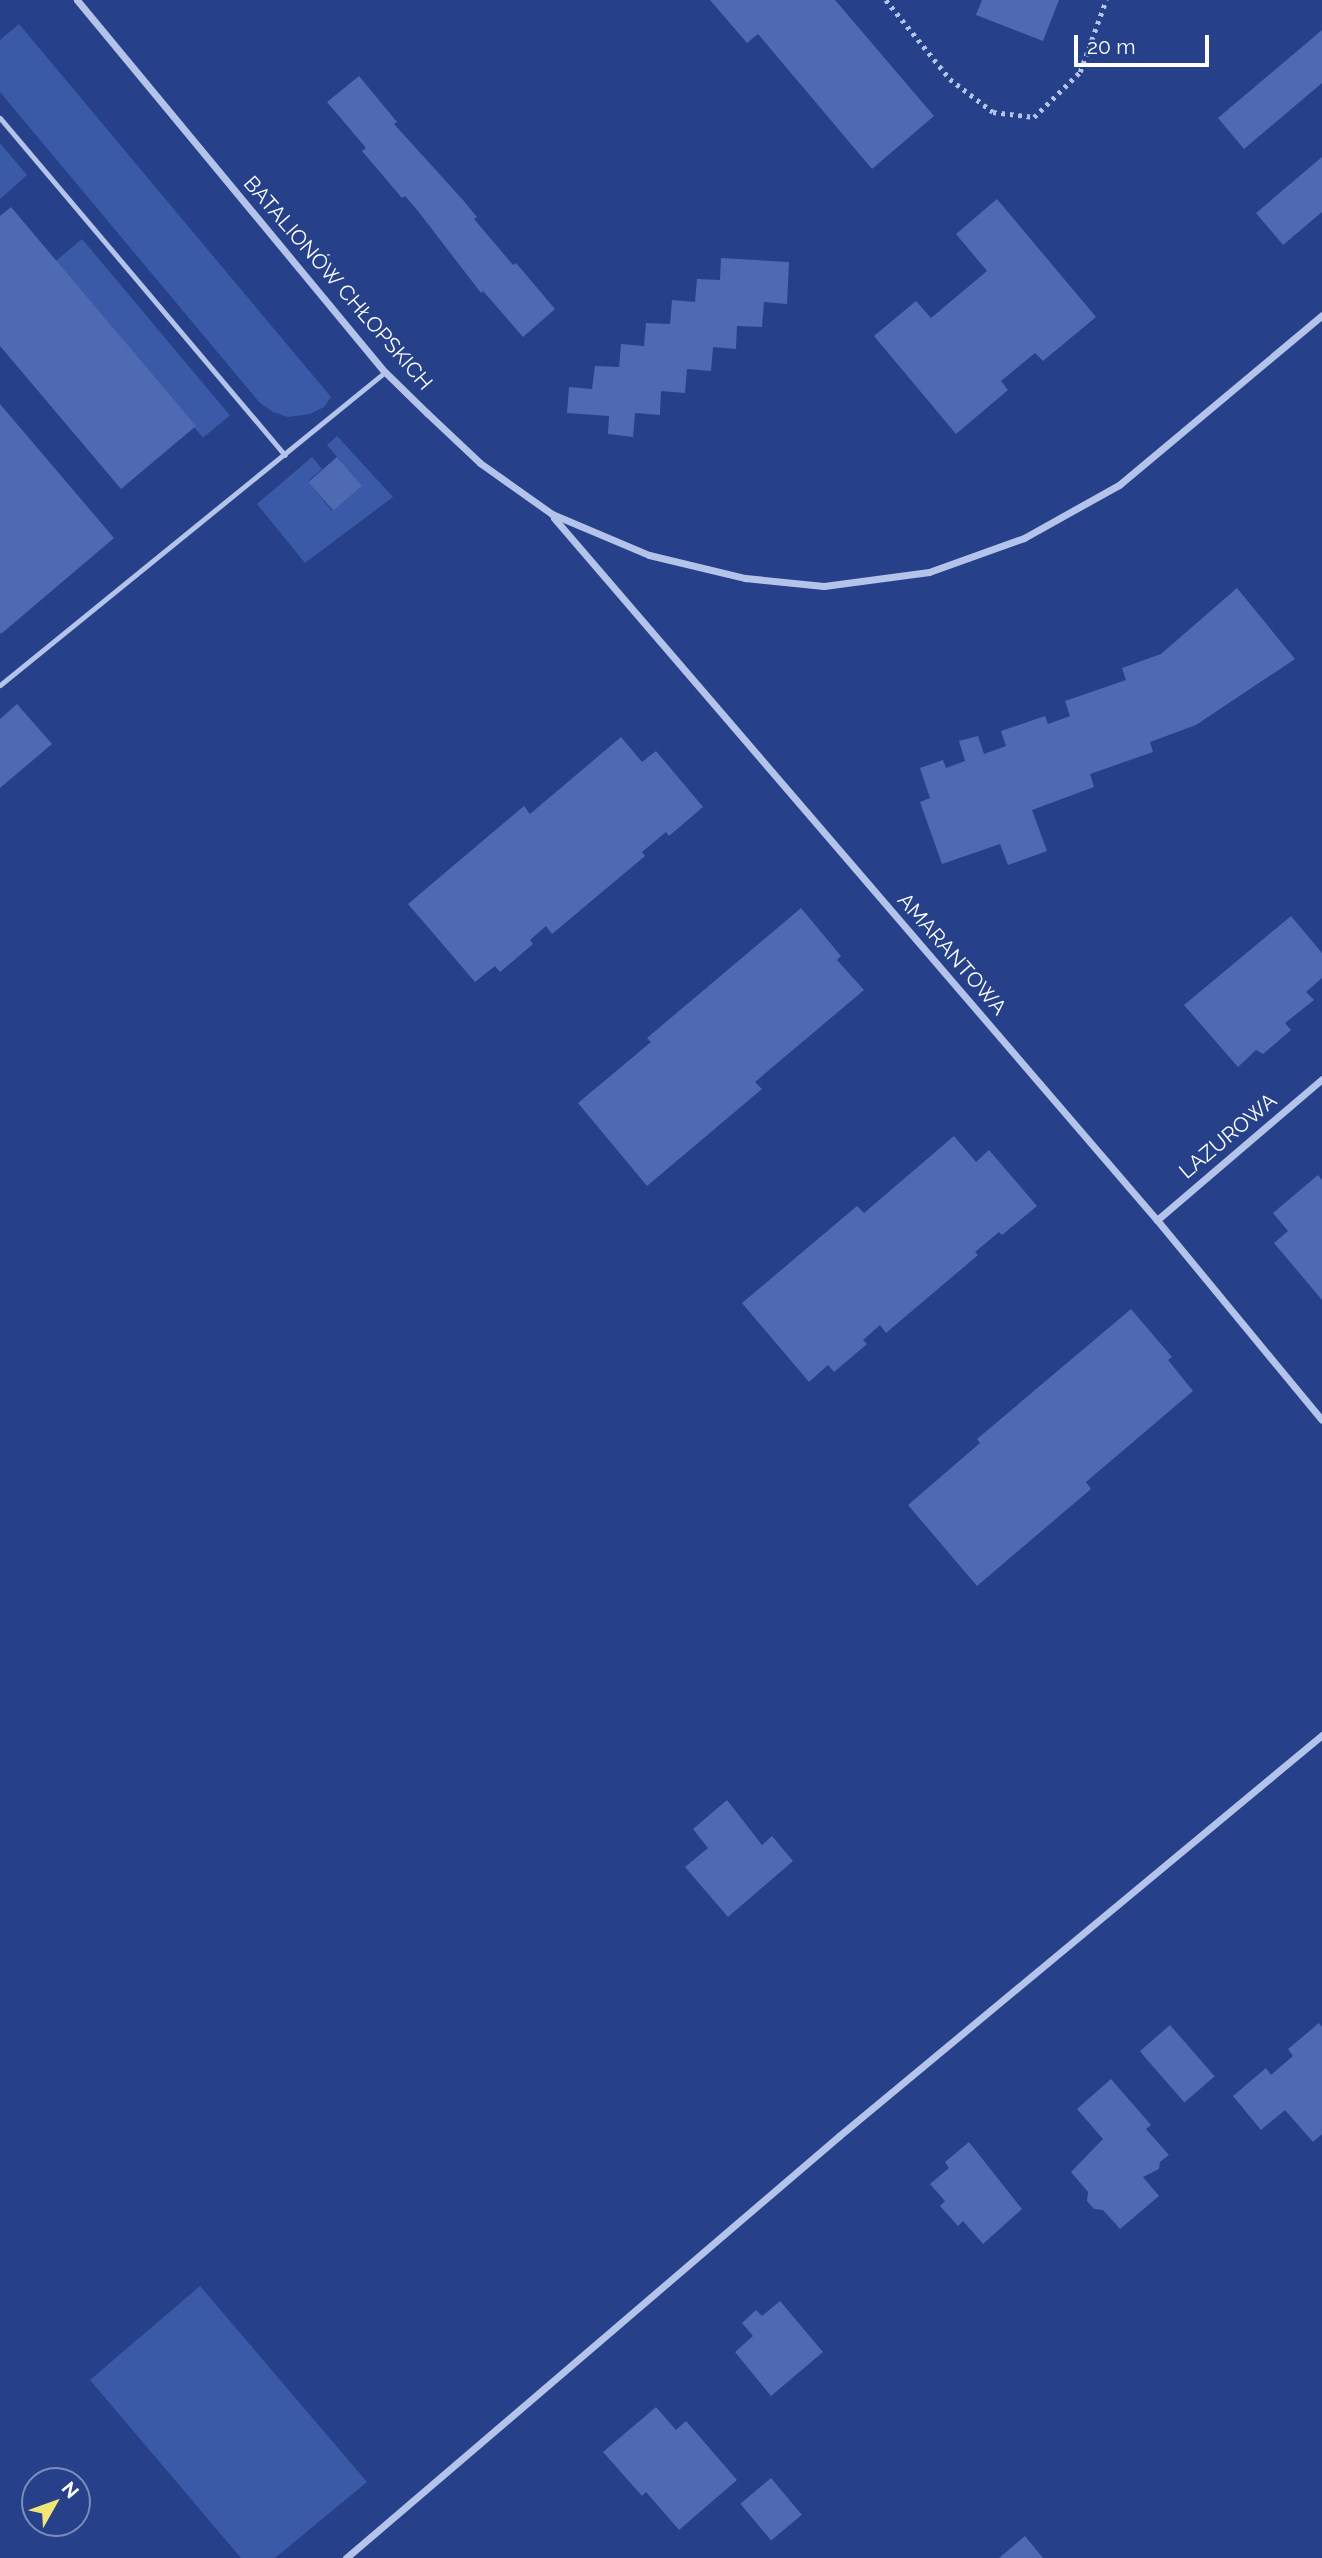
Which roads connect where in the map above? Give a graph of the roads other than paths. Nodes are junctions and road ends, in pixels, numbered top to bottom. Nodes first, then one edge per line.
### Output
1 (77, 0) edge
2 (0, 118) edge
3 (1322, 315) edge
4 (385, 372) junction
5 (285, 455) junction
6 (552, 514) junction
7 (0, 685) edge
8 (1322, 1079) edge
9 (1157, 1220) junction
10 (1322, 1420) edge
11 (1322, 1735) edge
12 (346, 2558) edge

1 - 4 street, BATALIONÓW CHŁOPSKICH
2 - 5 lane
3 - 6 street, BATALIONÓW CHŁOPSKICH
4 - 5 lane
4 - 6 street, BATALIONÓW CHŁOPSKICH
5 - 7 lane
6 - 9 street, AMARANTOWA
8 - 9 street, LAZUROWA
9 - 10 street, AMARANTOWA
11 - 12 street

